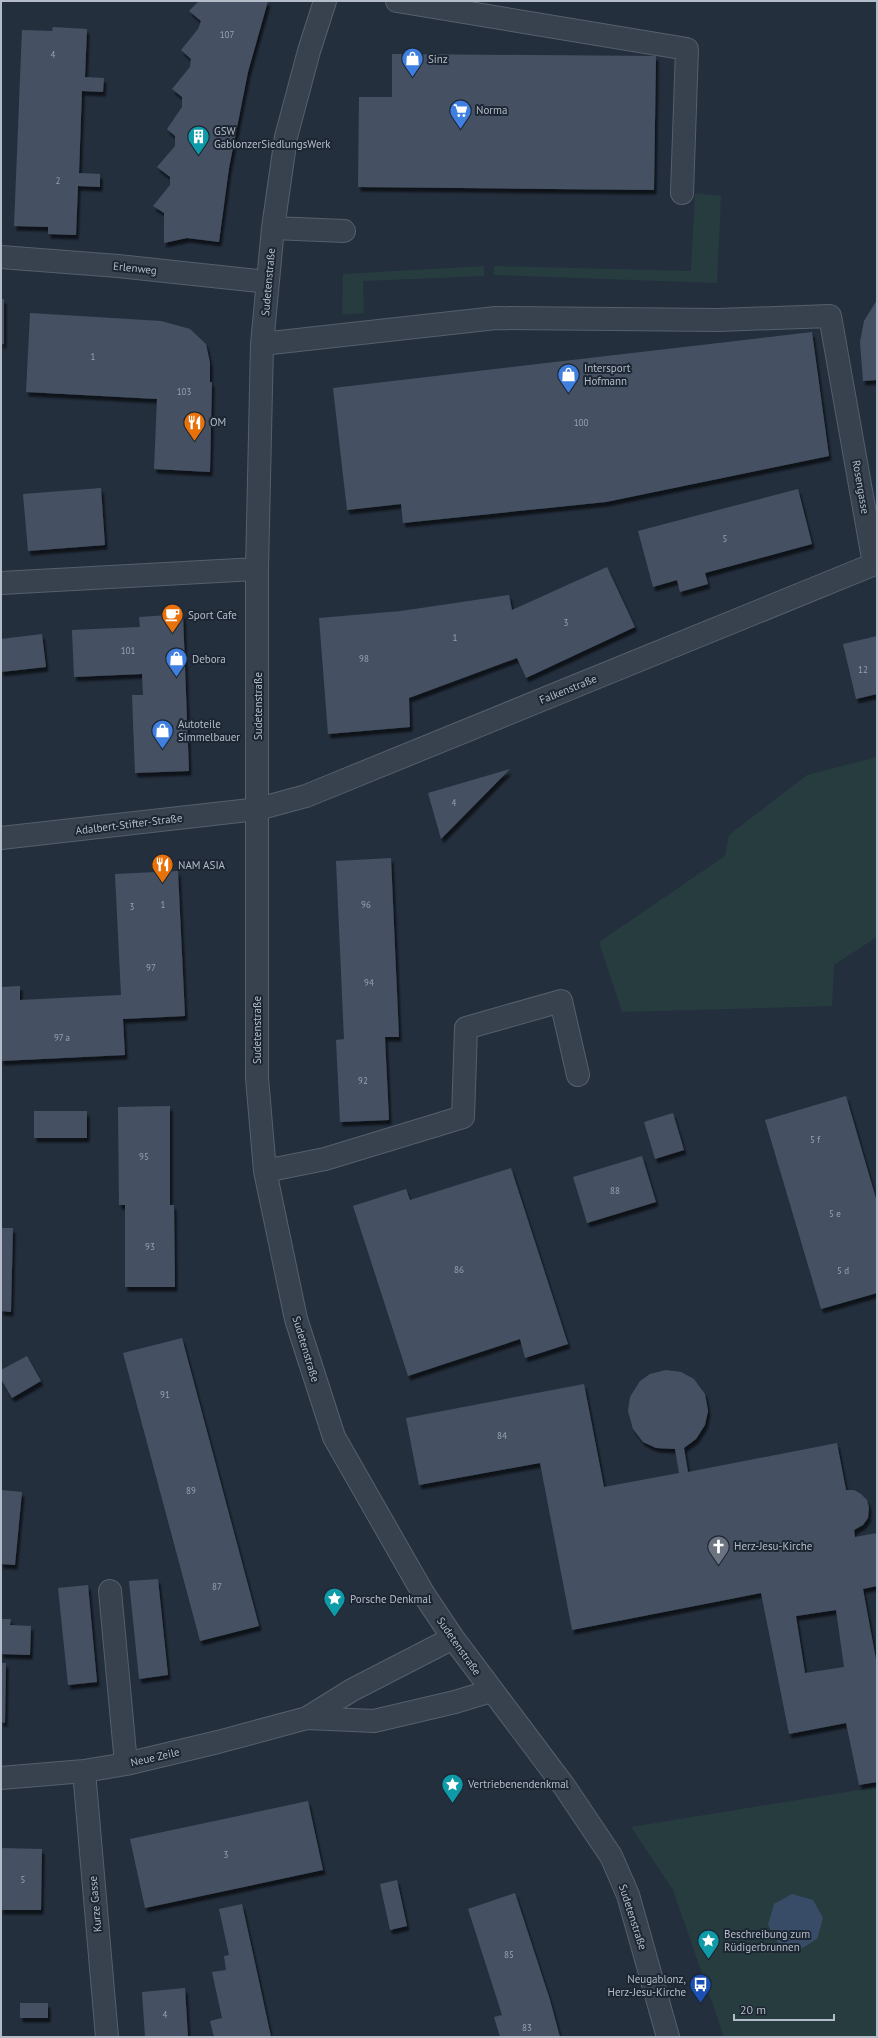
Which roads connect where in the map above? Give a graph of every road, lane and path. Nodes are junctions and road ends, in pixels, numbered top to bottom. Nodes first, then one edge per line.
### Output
1 (325, 1) edge
2 (397, 1) edge
3 (682, 194) dead end
4 (273, 228) junction
5 (344, 231) dead end
6 (1, 257) edge
7 (268, 282) junction
8 (262, 344) junction
9 (876, 563) edge
10 (257, 569) junction
11 (1, 583) edge
12 (258, 809) junction
13 (1, 838) edge
14 (578, 1075) dead end
15 (264, 1171) junction
16 (110, 1592) dead end
17 (453, 1638) junction
18 (492, 1691) junction
19 (307, 1718) junction
20 (126, 1764) junction
21 (84, 1771) junction
22 (1, 1778) edge
23 (107, 2037) edge
24 (668, 2037) edge

1 - 4 street, Sudetenstraße
2 - 3 street
4 - 5 street
4 - 7 street, Sudetenstraße
6 - 7 street, Erlenweg
7 - 8 street, Sudetenstraße
8 - 9 street, Rosengasse
8 - 10 street, Sudetenstraße
9 - 12 street, Falkenstraße
10 - 11 street
10 - 12 street, Sudetenstraße
12 - 13 street, Adalbert-Stifter-Straße
12 - 15 street, Sudetenstraße
14 - 15 street
15 - 17 street, Sudetenstraße
16 - 20 street
17 - 18 street, Sudetenstraße
17 - 19 street, Neue Zeile
18 - 19 street, Neue Zeile
18 - 24 street, Sudetenstraße
19 - 20 street, Neue Zeile
20 - 21 street, Neue Zeile
21 - 22 street, Neue Zeile
21 - 23 street, Kurze Gasse

